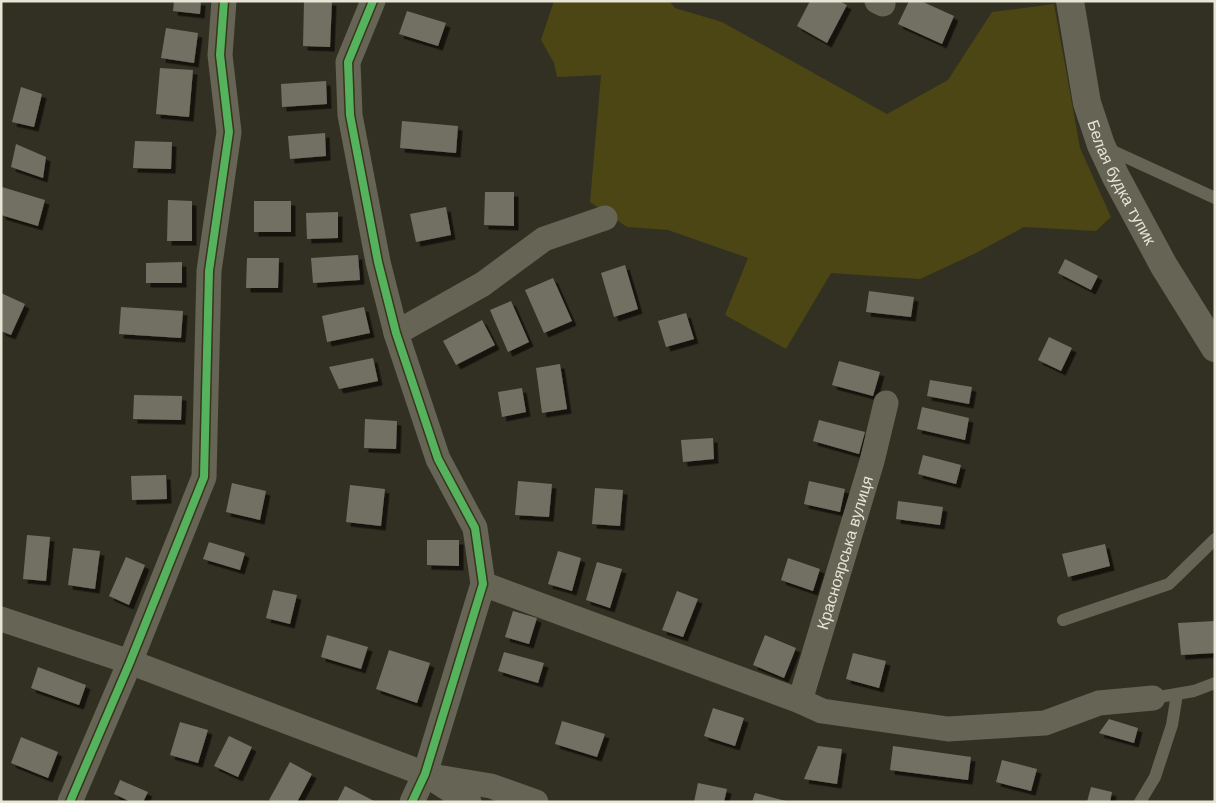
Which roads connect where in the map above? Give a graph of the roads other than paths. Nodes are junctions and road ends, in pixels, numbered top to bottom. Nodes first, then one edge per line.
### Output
1 (224, 1) edge
2 (373, 1) edge
3 (1070, 1) edge
4 (1101, 145) junction
5 (1215, 198) edge
6 (605, 218) dead end
7 (396, 333) junction
8 (1215, 348) edge
9 (886, 403) dead end
10 (1215, 539) edge
11 (483, 584) junction
12 (1, 619) edge
13 (1063, 620) dead end
14 (130, 662) junction
15 (1215, 683) edge
16 (1165, 696) junction
17 (800, 701) junction
18 (425, 774) junction
19 (70, 802) edge
20 (412, 802) edge
21 (468, 802) edge
22 (536, 802) edge
23 (1140, 802) edge

1 - 14 street
2 - 7 street
3 - 4 street, Белая будка тупик
4 - 5 lane
4 - 8 street, Белая будка тупик
6 - 7 street
7 - 11 street
9 - 17 street, Красноярська вулиця
10 - 13 lane
11 - 17 street
11 - 18 street
12 - 14 street
14 - 18 street
14 - 19 street
15 - 16 lane
16 - 17 street
16 - 23 lane
18 - 20 street
18 - 21 street
18 - 22 street

